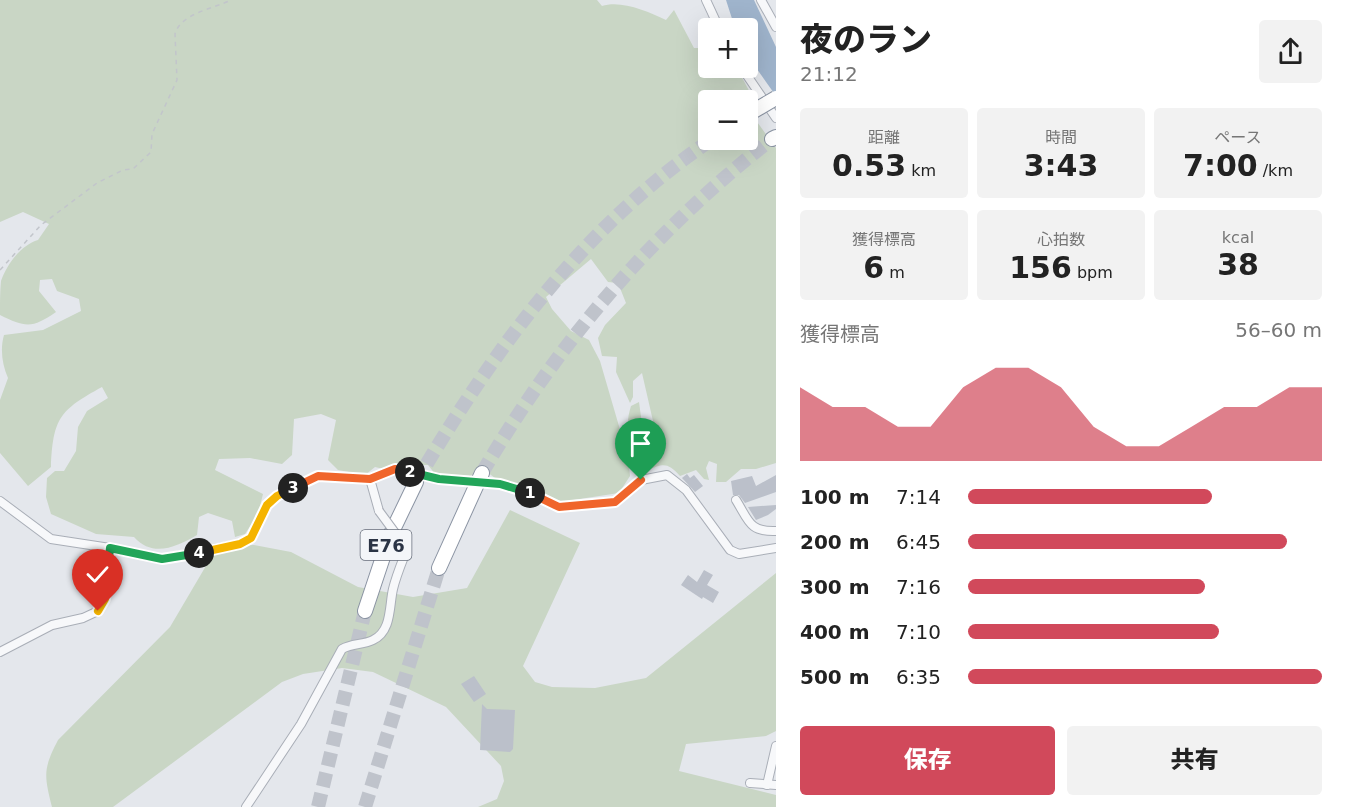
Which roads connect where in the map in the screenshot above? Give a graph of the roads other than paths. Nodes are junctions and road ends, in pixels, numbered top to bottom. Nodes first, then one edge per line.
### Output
1 (706, 0) edge
2 (761, 0) edge
3 (714, 18) edge
4 (776, 27) edge
5 (749, 78) edge
6 (776, 98) edge
7 (758, 108) edge
8 (776, 118) edge
9 (482, 473) tunnel mouth
10 (370, 479) junction
11 (416, 482) tunnel mouth
12 (736, 500) dead end
13 (0, 501) edge
14 (776, 531) edge
15 (110, 548) junction
16 (776, 548) edge
17 (439, 568) tunnel mouth
18 (364, 611) tunnel mouth
19 (0, 652) edge
20 (776, 746) edge
21 (750, 783) dead end
22 (772, 785) edge
23 (246, 807) edge

1 - 3 street
2 - 4 street
5 - 8 street
6 - 7 highway, bridge
9 - 17 highway, E76
10 - 15 street
10 - 16 street, bridge
10 - 23 street, bridge
11 - 18 highway, E76
12 - 14 street
13 - 15 street
15 - 19 street
20 - 22 street
21 - 22 street

